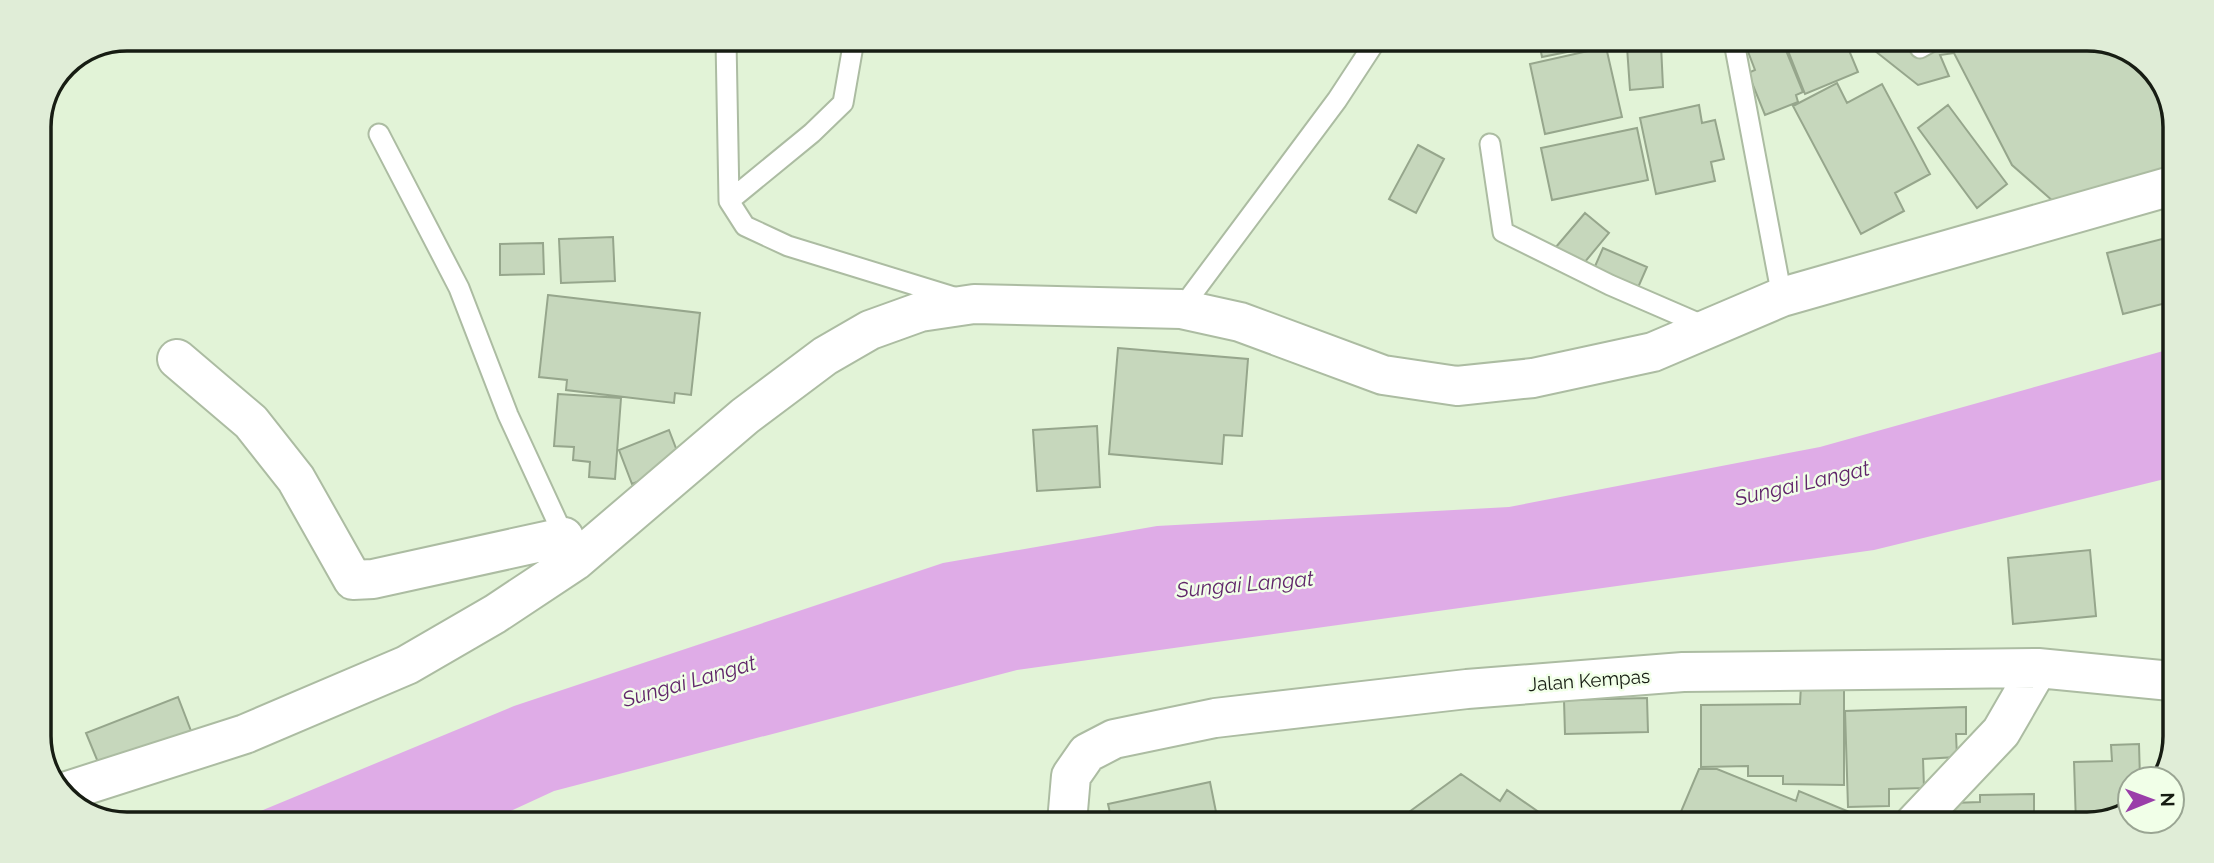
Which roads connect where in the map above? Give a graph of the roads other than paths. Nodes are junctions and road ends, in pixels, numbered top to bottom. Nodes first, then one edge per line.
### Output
1 (726, 51) edge
2 (852, 51) edge
3 (1369, 51) edge
4 (1736, 51) edge
5 (379, 134) dead end
6 (1490, 144) dead end
7 (2163, 188) edge
8 (729, 201) junction
9 (1782, 297) junction
10 (974, 304) junction
11 (1181, 309) junction
12 (1710, 329) junction
13 (177, 359) dead end
14 (570, 549) junction
15 (2038, 668) junction
16 (2163, 680) edge
17 (73, 789) edge
18 (1068, 812) edge
19 (1925, 812) edge

1 - 8 lane
2 - 8 lane
3 - 11 lane
4 - 9 lane
5 - 14 lane
6 - 12 lane
7 - 9 street
8 - 10 lane
9 - 12 street
10 - 11 street
10 - 14 street
11 - 12 street
13 - 14 street
14 - 17 street
15 - 16 street, Jalan Kempas
15 - 18 street, Jalan Kempas
15 - 19 street

